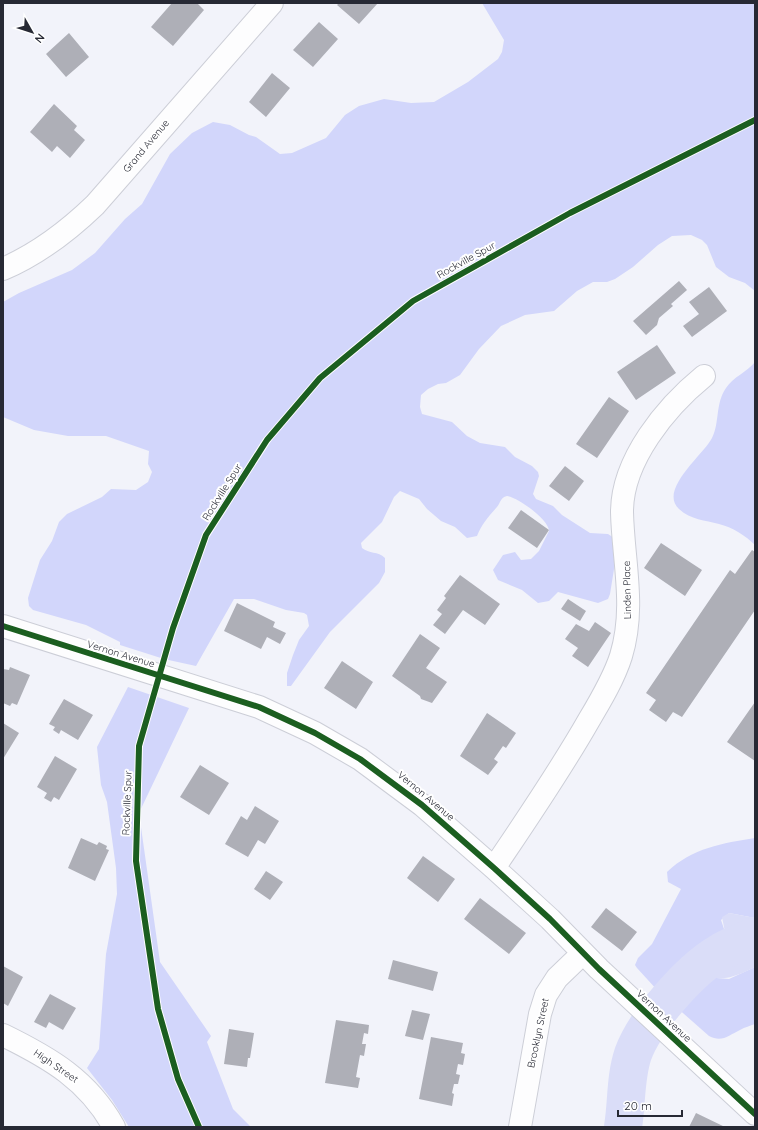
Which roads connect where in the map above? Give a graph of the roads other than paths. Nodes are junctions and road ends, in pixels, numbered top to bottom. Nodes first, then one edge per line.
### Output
1 (272, 3) edge
2 (3, 269) edge
3 (704, 376) dead end
4 (3, 626) edge
5 (494, 868) junction
6 (583, 953) junction
7 (3, 1036) edge
8 (755, 1114) edge
9 (114, 1127) edge
10 (520, 1127) edge

1 - 2 street, Grand Avenue
3 - 5 street, Linden Place
4 - 5 street, Vernon Avenue
5 - 6 street, Vernon Avenue
6 - 8 street, Vernon Avenue
6 - 10 street, Brooklyn Street
7 - 9 street, High Street

